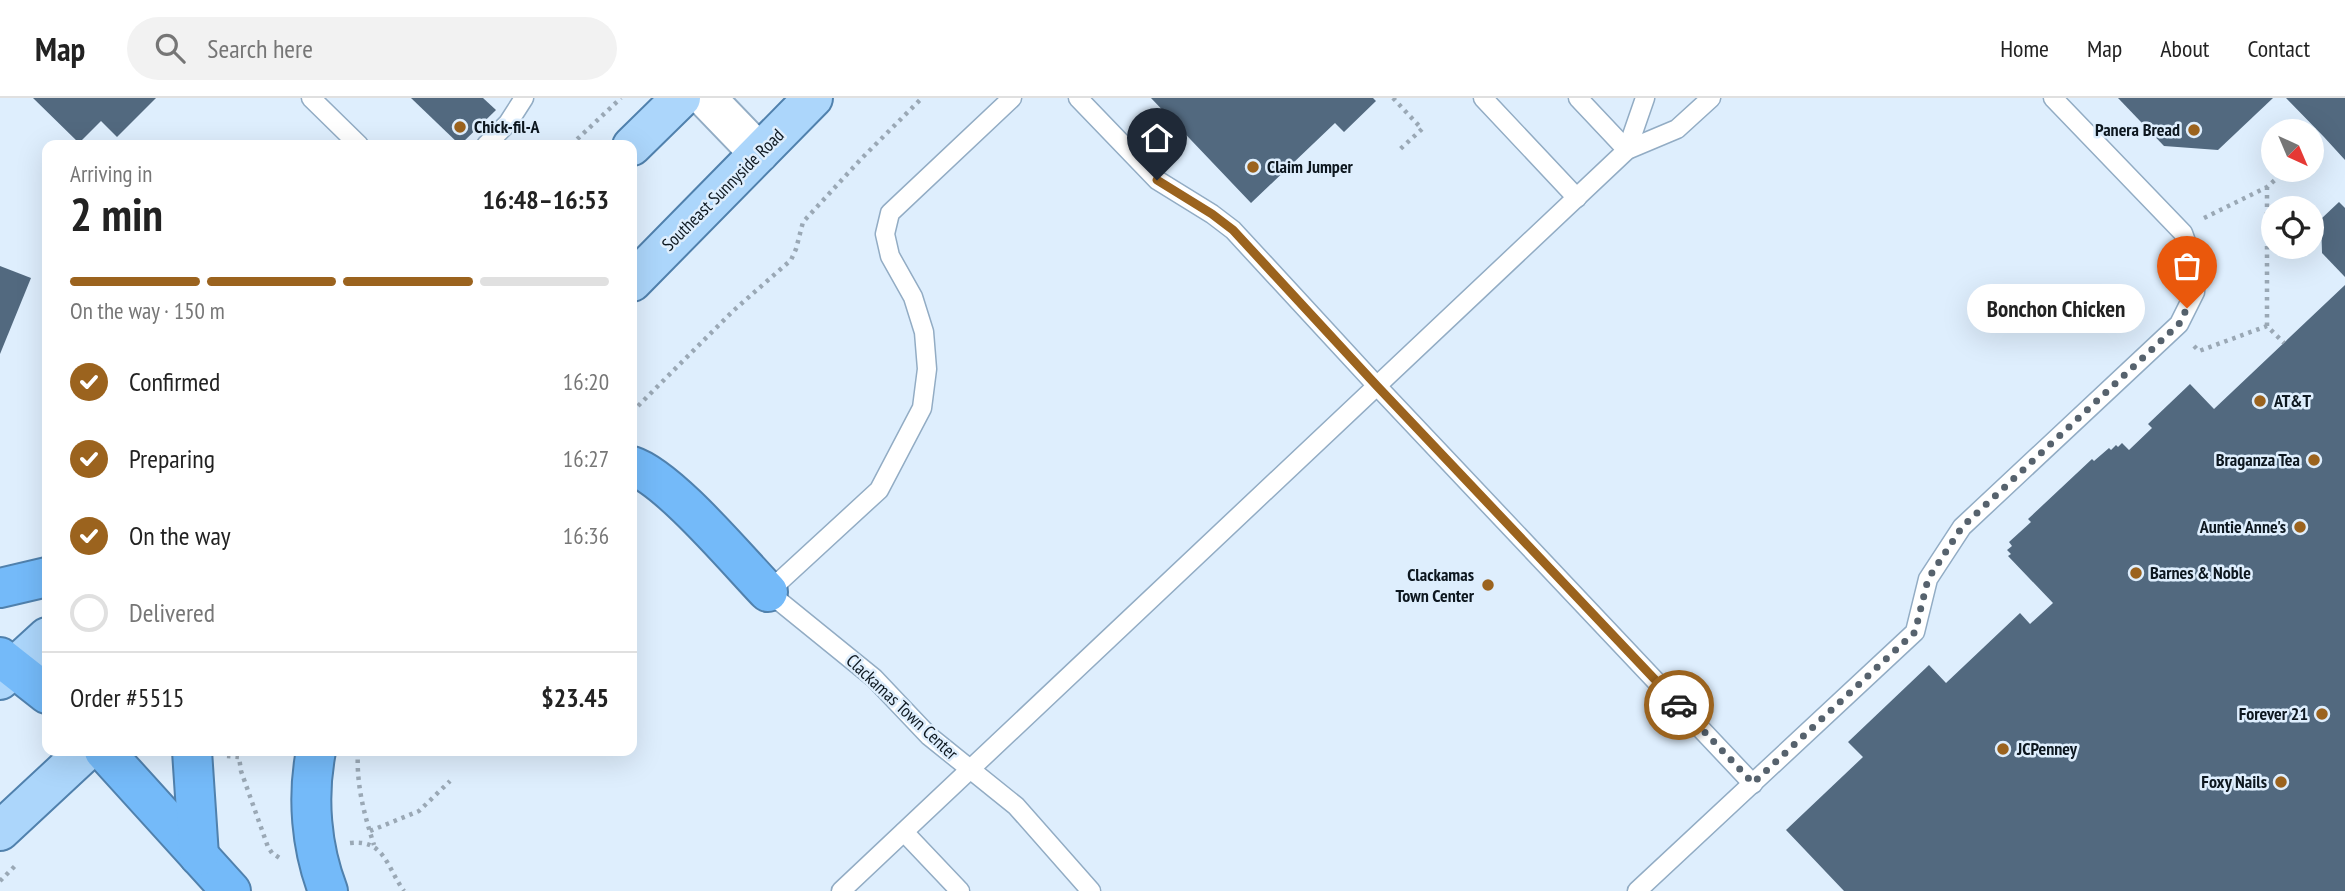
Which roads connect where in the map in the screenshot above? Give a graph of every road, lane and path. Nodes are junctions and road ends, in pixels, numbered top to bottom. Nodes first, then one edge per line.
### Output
1 (311, 98) edge
2 (524, 98) edge
3 (621, 98) edge
4 (681, 98) edge
5 (706, 98) edge
6 (813, 98) edge
7 (922, 98) edge
8 (1012, 98) edge
9 (1078, 98) edge
10 (1393, 98) edge
11 (1483, 98) edge
12 (1578, 98) edge
13 (1645, 98) edge
14 (1711, 98) edge
15 (2053, 98) edge
16 (354, 140) edge
17 (491, 140) edge
18 (577, 140) edge
19 (637, 141) edge
20 (1627, 150) junction
21 (1396, 152) dead end
22 (759, 153) junction
23 (2273, 182) edge
24 (2267, 187) junction
25 (1577, 198) junction
26 (2200, 219) dead end
27 (637, 277) edge
28 (2267, 326) junction
29 (2191, 343) dead end
30 (2284, 343) dead end
31 (1377, 386) junction
32 (637, 407) edge
33 (637, 468) edge
34 (42, 578) edge
35 (0, 588) edge
36 (768, 592) junction
37 (42, 641) edge
38 (5, 668) edge
39 (42, 691) edge
40 (81, 756) edge
41 (109, 756) edge
42 (204, 756) edge
43 (239, 756) edge
44 (316, 756) edge
45 (358, 756) edge
46 (970, 770) junction
47 (450, 781) dead end
48 (1753, 783) junction
49 (0, 831) edge
50 (370, 831) junction
51 (904, 832) junction
52 (344, 844) dead end
53 (374, 846) junction
54 (199, 856) junction
55 (284, 859) dead end
56 (231, 891) edge
57 (328, 891) edge
58 (404, 891) edge
59 (841, 891) edge
60 (960, 891) edge
61 (1091, 891) edge
62 (1637, 891) edge

1 - 16 lane
2 - 17 lane
3 - 18 path
4 - 19 main road
5 - 22 street
6 - 22 main road, Southeast Sunnyside Road
7 - 32 path
8 - 36 lane
9 - 31 lane
10 - 21 path
11 - 25 lane
12 - 20 lane
13 - 20 lane, Clackamas Town Center
14 - 20 lane, Clackamas Town Center
15 - 48 lane
20 - 25 lane, Clackamas Town Center
22 - 27 main road, Southeast Sunnyside Road
23 - 24 path
24 - 26 path
24 - 28 path
25 - 31 lane, Clackamas Town Center
28 - 29 path
28 - 30 path
31 - 46 lane, Clackamas Town Center
31 - 48 lane
33 - 36 highway
34 - 35 highway
36 - 46 lane, Clackamas Town Center
37 - 38 main road
38 - 39 highway
40 - 49 main road
41 - 54 highway
42 - 54 highway
43 - 55 path
44 - 57 highway
45 - 50 path
46 - 51 lane
46 - 61 lane, Clackamas Town Center
47 - 50 path
48 - 62 lane
50 - 53 path
51 - 59 lane
51 - 60 lane
52 - 53 path
53 - 58 path
54 - 56 highway

